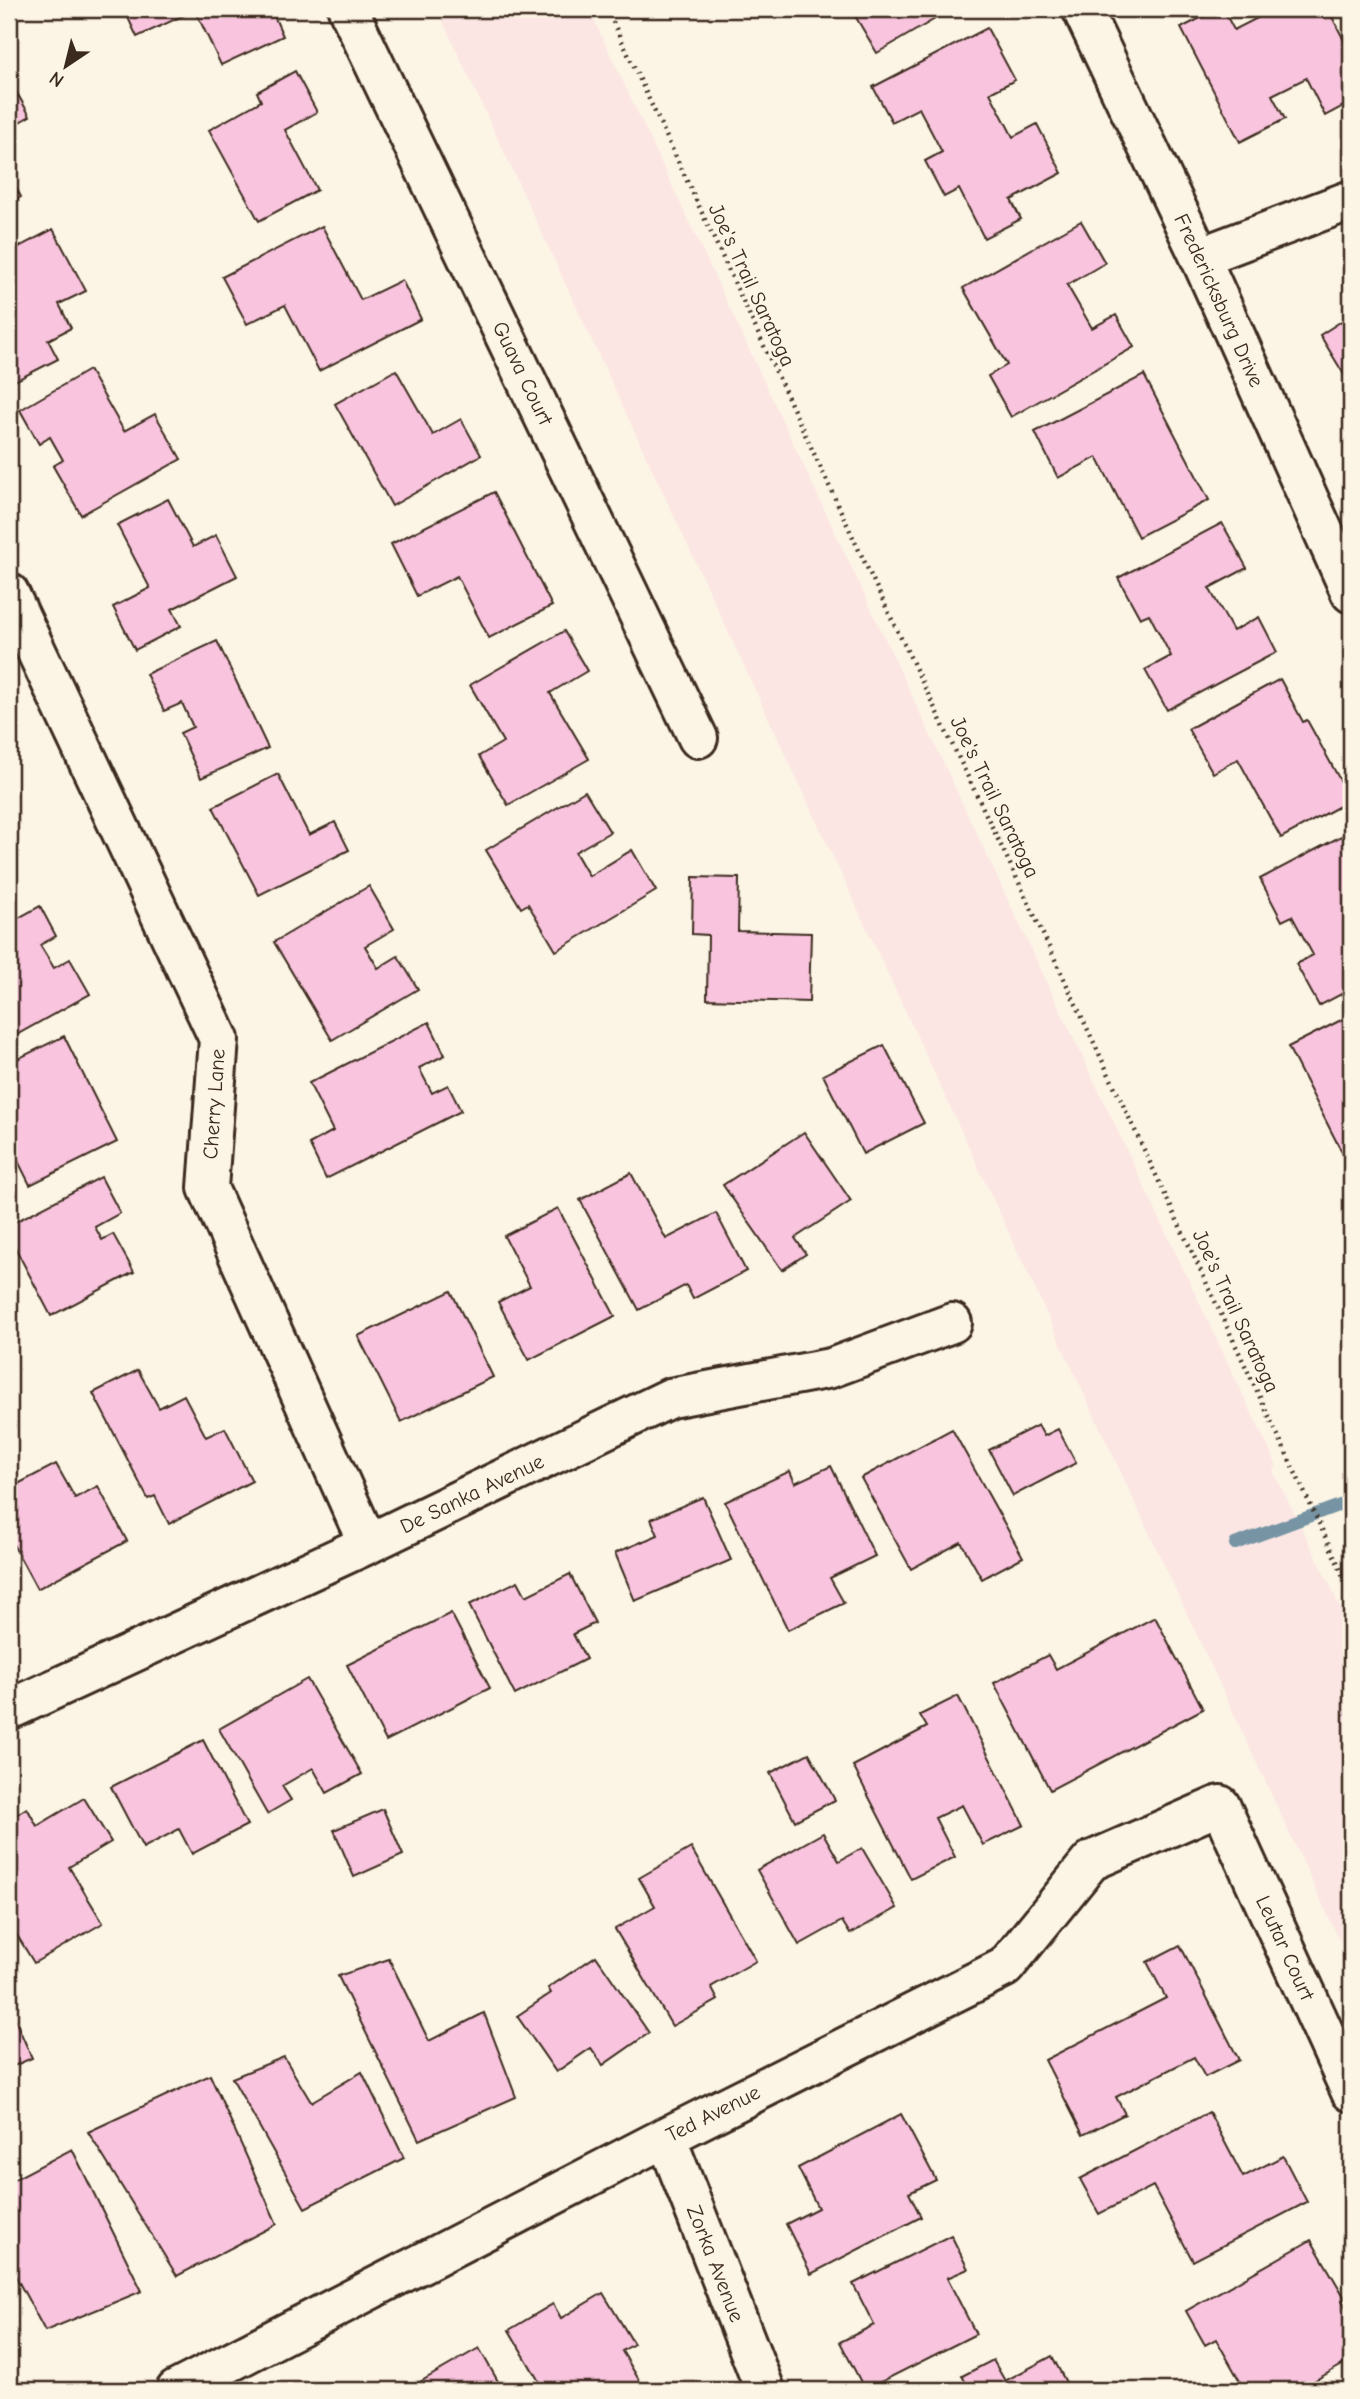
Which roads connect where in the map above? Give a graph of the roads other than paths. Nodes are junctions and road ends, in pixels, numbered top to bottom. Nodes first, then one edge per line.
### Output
1 (348, 9) edge
2 (1082, 9) edge
3 (1351, 200) edge
4 (1200, 257) junction
5 (9, 593) edge
6 (1351, 593) edge
7 (698, 737) dead end
8 (952, 1323) dead end
9 (368, 1544) junction
10 (9, 1710) edge
11 (1220, 1805) joint
12 (1351, 2092) edge
13 (666, 2137) junction
14 (176, 2390) edge
15 (765, 2390) edge

1 - 7 street, Guava Court
2 - 4 street, Fredericksburg Drive
3 - 4 street
4 - 6 street, Fredericksburg Drive
5 - 9 street, Cherry Lane
8 - 9 street, De Sanka Avenue
9 - 10 street, De Sanka Avenue
11 - 12 street, Leutar Court
11 - 13 street, Ted Avenue
13 - 14 street, Ted Avenue
13 - 15 street, Zorka Avenue

